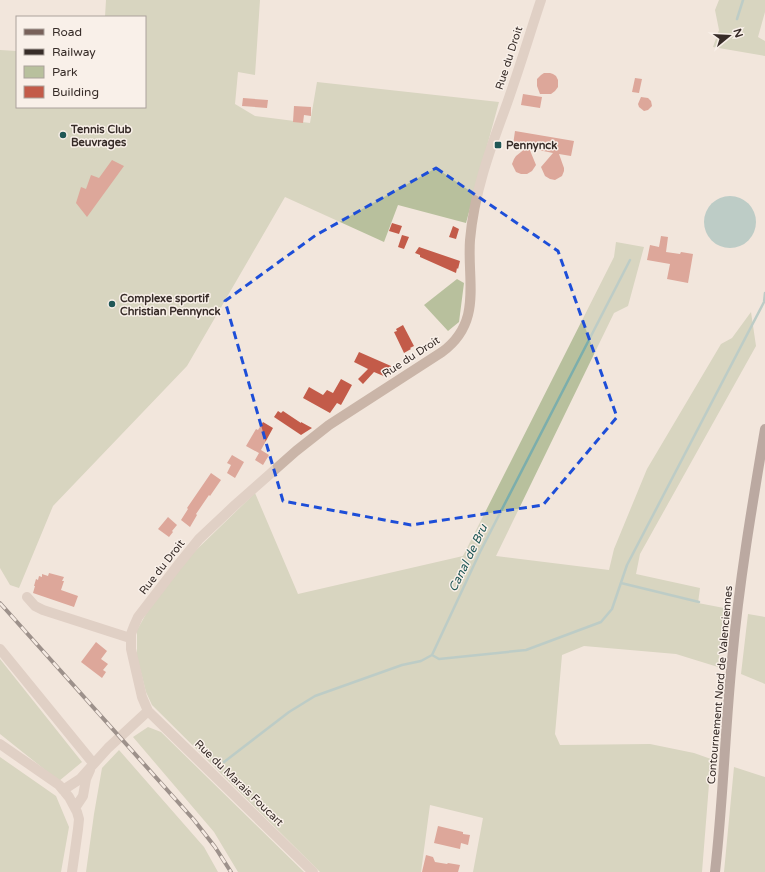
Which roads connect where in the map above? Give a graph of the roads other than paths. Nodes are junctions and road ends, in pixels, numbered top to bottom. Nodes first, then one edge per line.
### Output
1 (541, 0) edge
2 (765, 429) edge
3 (27, 597) dead end
4 (130, 638) junction
5 (0, 649) edge
6 (148, 711) junction
7 (0, 744) edge
8 (93, 763) junction
9 (63, 790) junction
10 (75, 808) junction
11 (72, 872) edge
12 (313, 872) edge
13 (714, 872) edge

1 - 4 street, Rue du Droit
2 - 13 main road, Contournement Nord de Valenciennes
3 - 4 street
4 - 6 street, Rue du Droit
5 - 8 street
6 - 8 street
6 - 12 street, Rue du Marais Foucart
7 - 9 street
8 - 9 street
8 - 10 street
9 - 10 street
10 - 11 street

